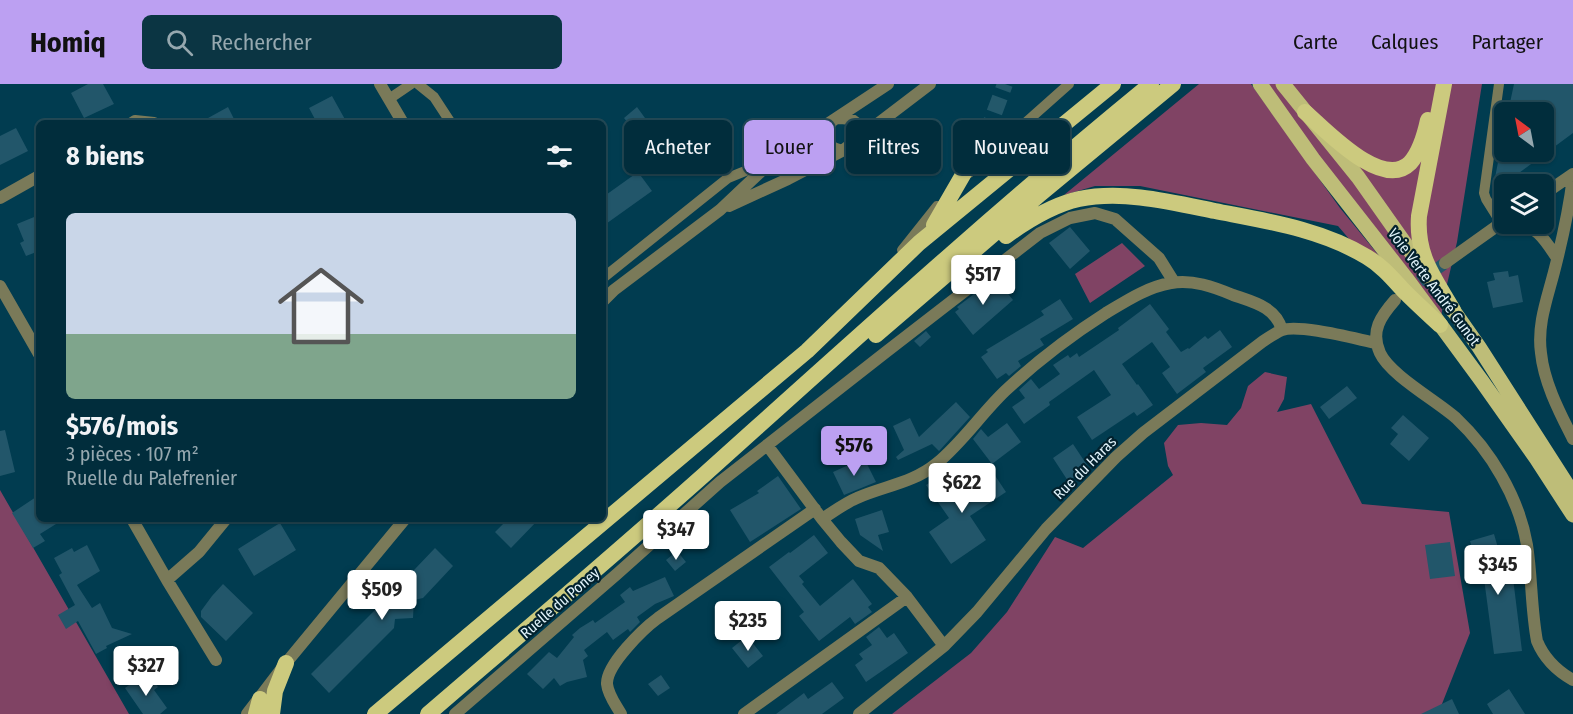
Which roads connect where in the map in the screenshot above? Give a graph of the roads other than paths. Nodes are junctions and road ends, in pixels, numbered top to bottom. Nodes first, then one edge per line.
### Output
1 (380, 84) edge
2 (411, 84) edge
3 (418, 84) edge
4 (888, 84) edge
5 (930, 84) edge
6 (1069, 84) edge
7 (1113, 84) edge
8 (1151, 84) edge
9 (1173, 84) edge
10 (1260, 84) edge
11 (1283, 84) edge
12 (1433, 84) edge
13 (1444, 84) edge
14 (1499, 84) edge
15 (389, 99) junction
16 (1305, 112) junction
17 (401, 120) edge
18 (449, 120) edge
19 (834, 120) joint
20 (852, 120) edge
21 (883, 120) edge
22 (834, 148) edge
23 (846, 148) edge
24 (842, 151) junction
25 (744, 172) edge
26 (758, 174) edge
27 (963, 174) edge
28 (1573, 176) edge
29 (36, 178) edge
30 (958, 183) junction
31 (1554, 188) edge
32 (0, 198) edge
33 (720, 210) junction
34 (1494, 215) edge
35 (1494, 229) edge
36 (1539, 234) edge
37 (927, 236) junction
38 (1557, 258) junction
39 (1445, 263) tunnel mouth
40 (606, 276) edge
41 (1173, 282) junction
42 (0, 286) edge
43 (934, 286) junction
44 (866, 295) junction
45 (606, 298) edge
46 (1395, 300) tunnel mouth
47 (1453, 310) junction
48 (1440, 325) junction
49 (1282, 330) junction
50 (1376, 343) junction
51 (36, 349) edge
52 (1573, 439) edge
53 (767, 445) junction
54 (691, 486) junction
55 (1573, 494) edge
56 (818, 514) junction
57 (1573, 515) edge
58 (606, 520) edge
59 (134, 522) edge
60 (224, 522) edge
61 (403, 522) edge
62 (603, 522) edge
63 (167, 580) junction
64 (907, 597) junction
65 (944, 646) junction
66 (216, 660) dead end
67 (286, 663) junction
68 (1573, 680) edge
69 (258, 707) edge
70 (247, 714) edge
71 (272, 714) edge
72 (373, 714) edge
73 (428, 714) edge
74 (455, 714) edge
75 (621, 714) edge
76 (744, 714) edge
77 (859, 714) edge

1 - 15 street
2 - 15 lane
3 - 18 lane
4 - 19 street
5 - 21 street
6 - 30 lane
7 - 37 highway
8 - 54 highway
9 - 43 highway
10 - 48 main road, Voie Verte André Gunot
11 - 16 main road, Voie Verte André Gunot
12 - 16 highway
13 - 47 highway
14 - 34 lane
15 - 17 street
16 - 47 main road, Voie Verte André Gunot
19 - 20 street
22 - 24 street
23 - 24 street
24 - 33 street
25 - 40 lane
26 - 33 street
27 - 30 highway
28 - 31 street
28 - 38 street
29 - 32 street
30 - 37 highway
30 - 44 lane
33 - 45 street
35 - 39 street
36 - 38 street
37 - 44 highway
38 - 52 street
41 - 49 street
41 - 53 street, Ruelle du Poney
41 - 56 street
42 - 51 street
43 - 48 highway
43 - 54 highway
44 - 58 highway
46 - 50 street
47 - 55 main road, Voie Verte André Gunot
48 - 57 main road, Voie Verte André Gunot
49 - 50 street
49 - 65 street, Rue du Haras
50 - 68 street
53 - 56 street
53 - 74 street, Ruelle du Poney
54 - 73 highway
56 - 64 street
56 - 75 street
59 - 63 street
60 - 63 street
61 - 67 street
62 - 72 highway
63 - 66 street
64 - 65 street
64 - 76 street
65 - 77 street, Rue du Haras
67 - 69 street
67 - 71 highway
69 - 70 street

